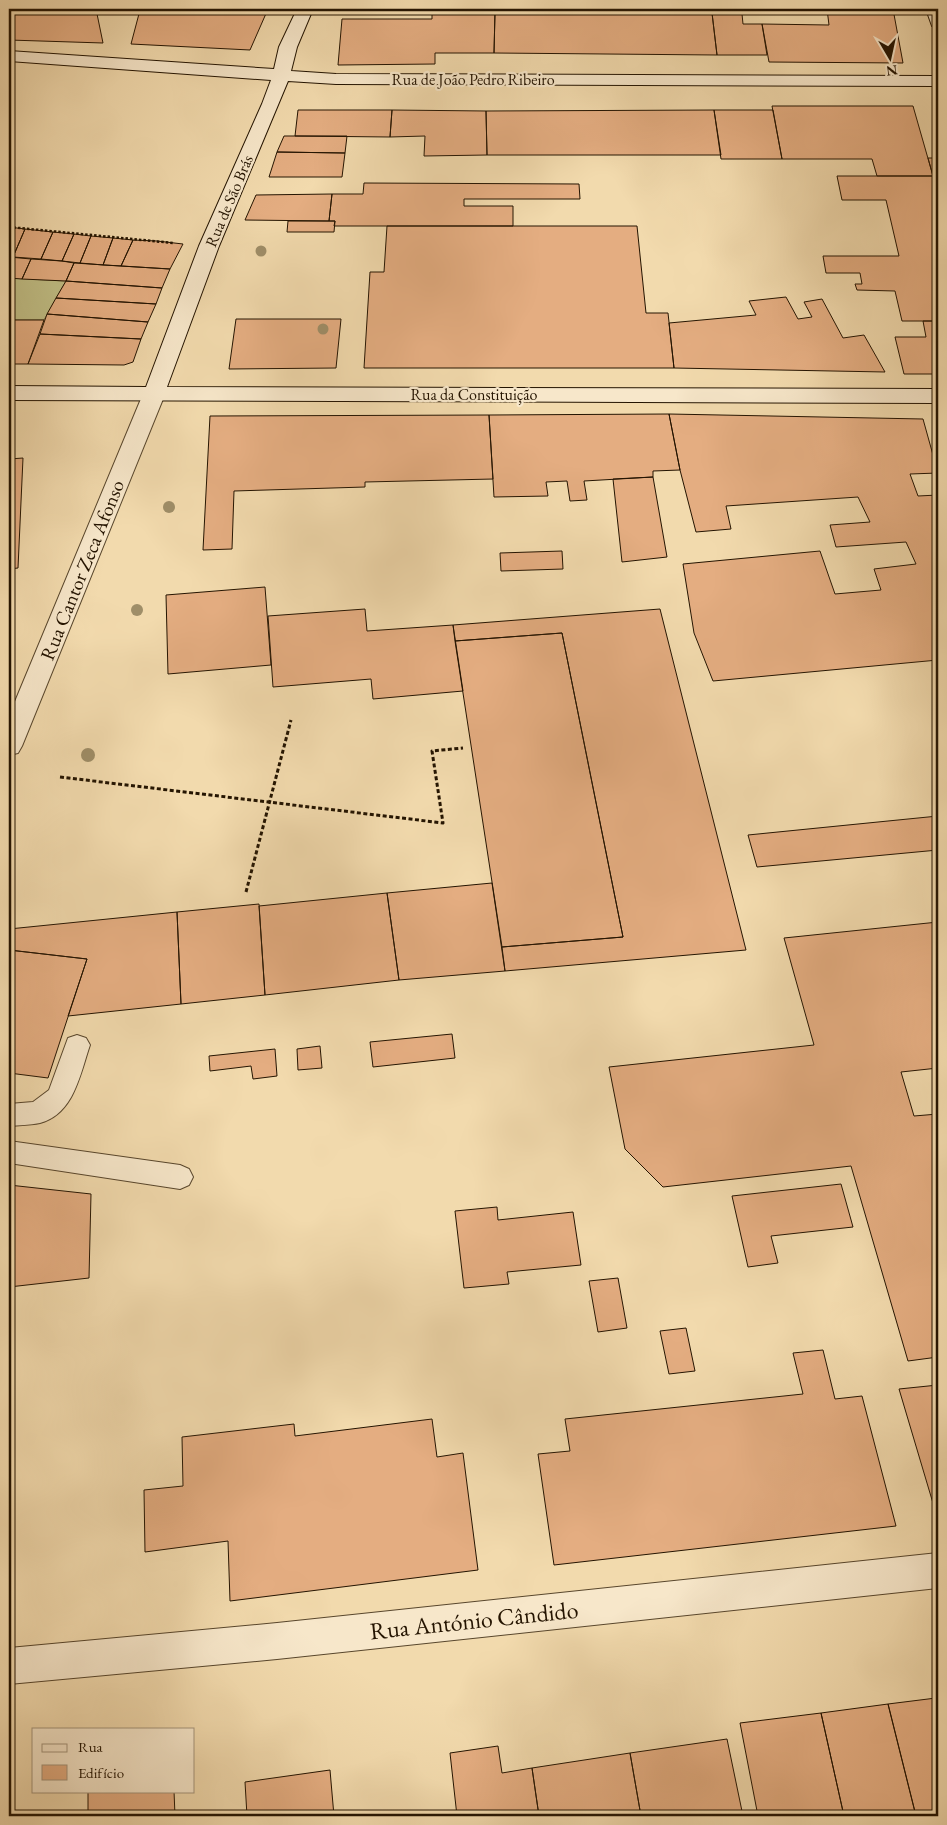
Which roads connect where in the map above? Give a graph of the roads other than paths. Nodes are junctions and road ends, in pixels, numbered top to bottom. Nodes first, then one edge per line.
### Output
1 (304, 9) edge
2 (934, 9) edge
3 (938, 22) edge
4 (9, 56) edge
5 (281, 76) junction
6 (938, 81) edge
7 (9, 393) edge
8 (154, 394) junction
9 (938, 396) edge
10 (9, 746) edge
11 (77, 1045) dead end
12 (9, 1115) edge
13 (9, 1152) edge
14 (180, 1177) dead end
15 (938, 1570) edge
16 (9, 1666) edge

1 - 5 main road, Rua de São Brás
2 - 3 main road
4 - 5 main road, Rua de João Pedro Ribeiro
5 - 6 main road, Rua de João Pedro Ribeiro
5 - 8 main road, Rua de São Brás
7 - 8 main road, Rua da Constituição
8 - 9 main road, Rua da Constituição
8 - 10 main road, Rua Cantor Zeca Afonso
11 - 12 lane
13 - 14 lane
15 - 16 main road, Rua António Cândido

